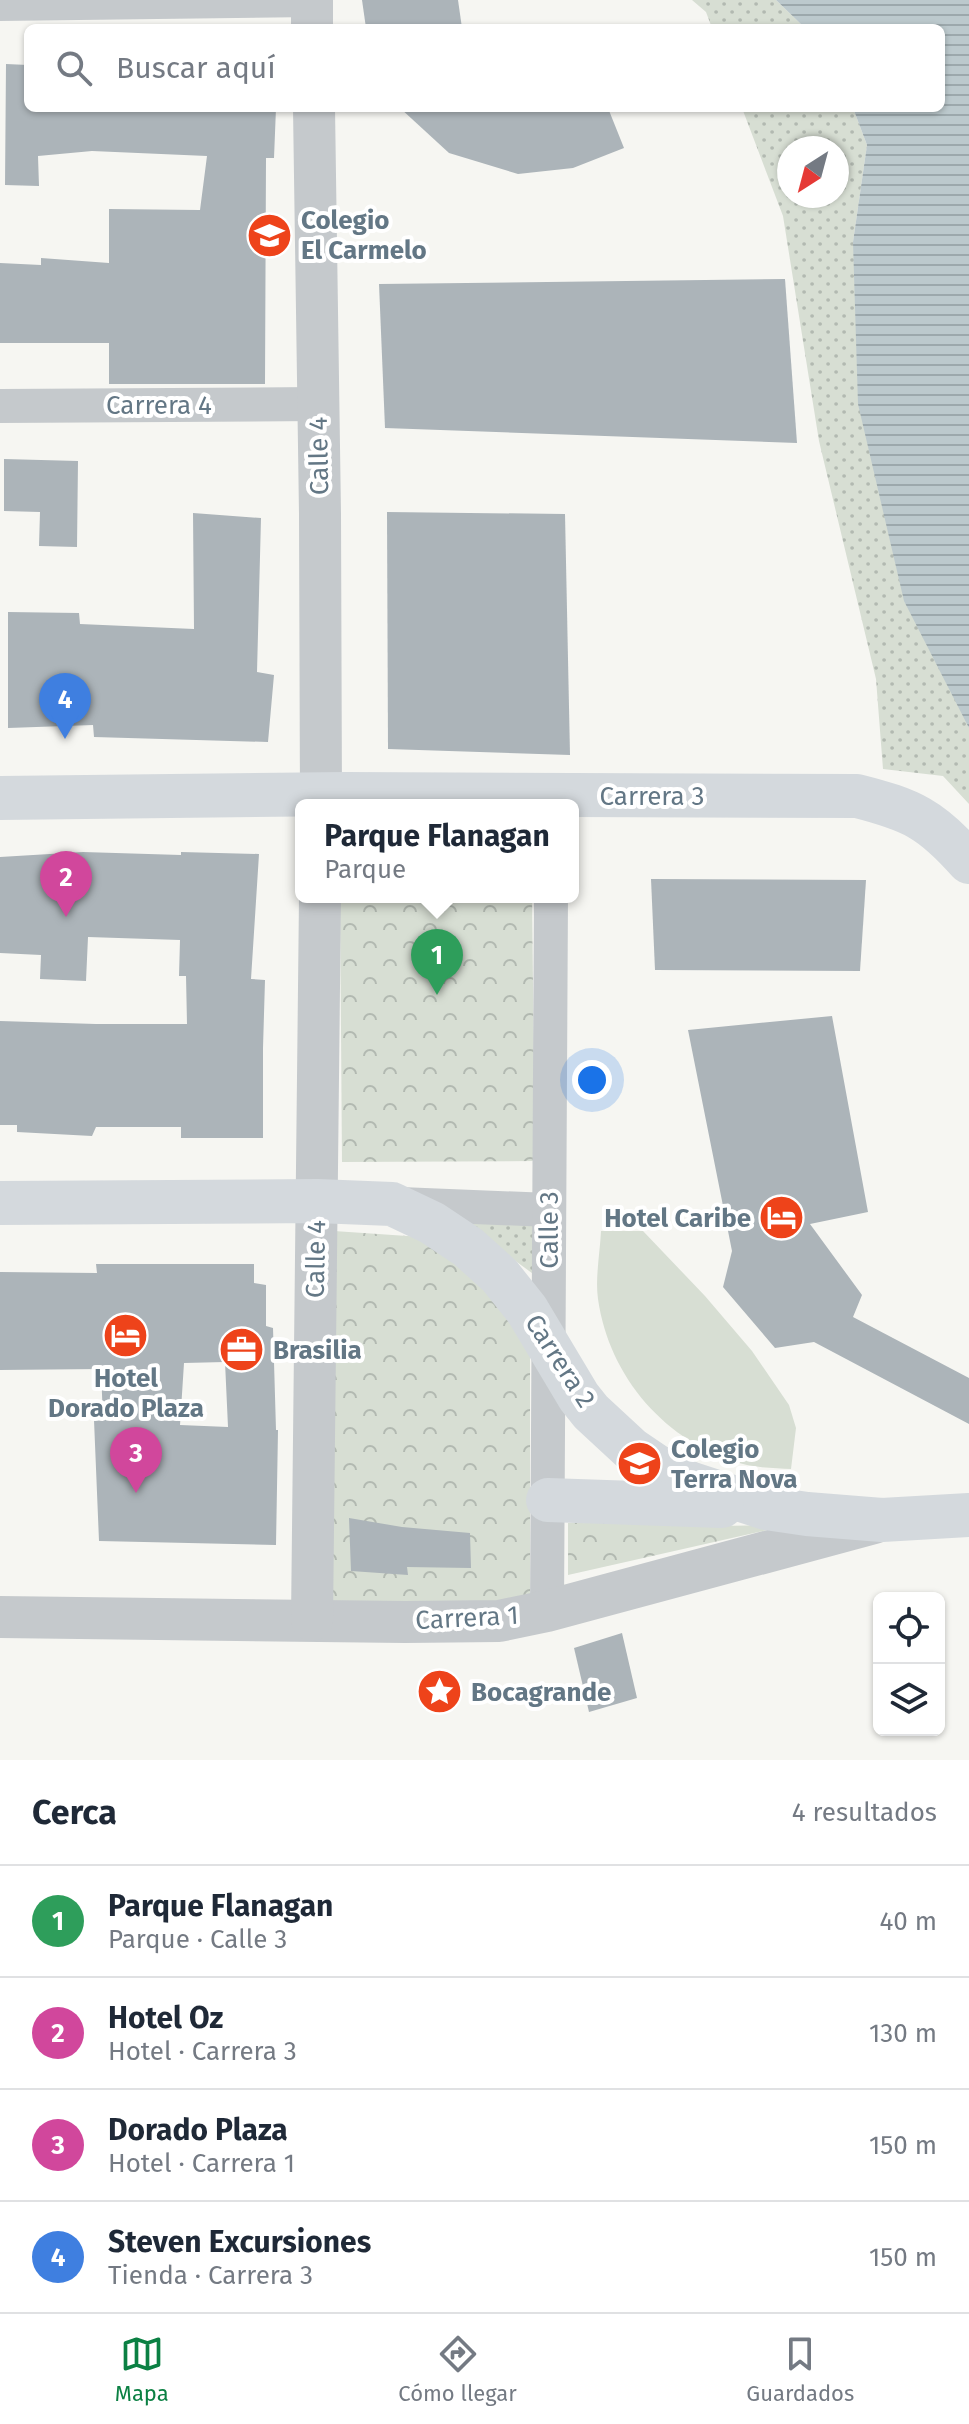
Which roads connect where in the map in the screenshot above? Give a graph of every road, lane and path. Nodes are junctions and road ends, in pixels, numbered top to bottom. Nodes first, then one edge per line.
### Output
1 (312, 0) edge
2 (0, 4) edge
3 (312, 24) edge
4 (314, 112) edge
5 (318, 404) junction
6 (0, 406) edge
7 (0, 798) edge
8 (321, 799) edge
9 (295, 800) edge
10 (579, 800) edge
11 (969, 862) edge
12 (320, 903) edge
13 (551, 903) edge
14 (317, 1201) junction
15 (0, 1203) edge
16 (392, 1204) junction
17 (549, 1210) junction
18 (549, 1348) junction
19 (548, 1500) junction
20 (766, 1508) junction
21 (969, 1515) edge
22 (882, 1520) junction
23 (547, 1611) junction
24 (0, 1617) edge
25 (312, 1620) junction

1 - 2 street
1 - 3 street
4 - 5 street, Calle 4
5 - 6 street, Carrera 4
5 - 8 street, Calle 4
7 - 9 main road, Carrera 3
10 - 11 main road, Carrera 3
12 - 14 street, Calle 4
13 - 17 street, Calle 3
14 - 15 main road, Carrera 2
14 - 16 main road, Carrera 2
14 - 25 street, Calle 4
16 - 17 street, Carrera 2
16 - 18 main road, Carrera 2
17 - 18 street, Calle 3
18 - 19 street, Calle 3
18 - 20 main road, Carrera 2
19 - 20 main road
19 - 23 street, Calle 3
20 - 22 main road, Carrera 2
21 - 22 main road, Carrera 1
22 - 23 street, Carrera 1
23 - 25 street, Carrera 1
24 - 25 street, Carrera 1

